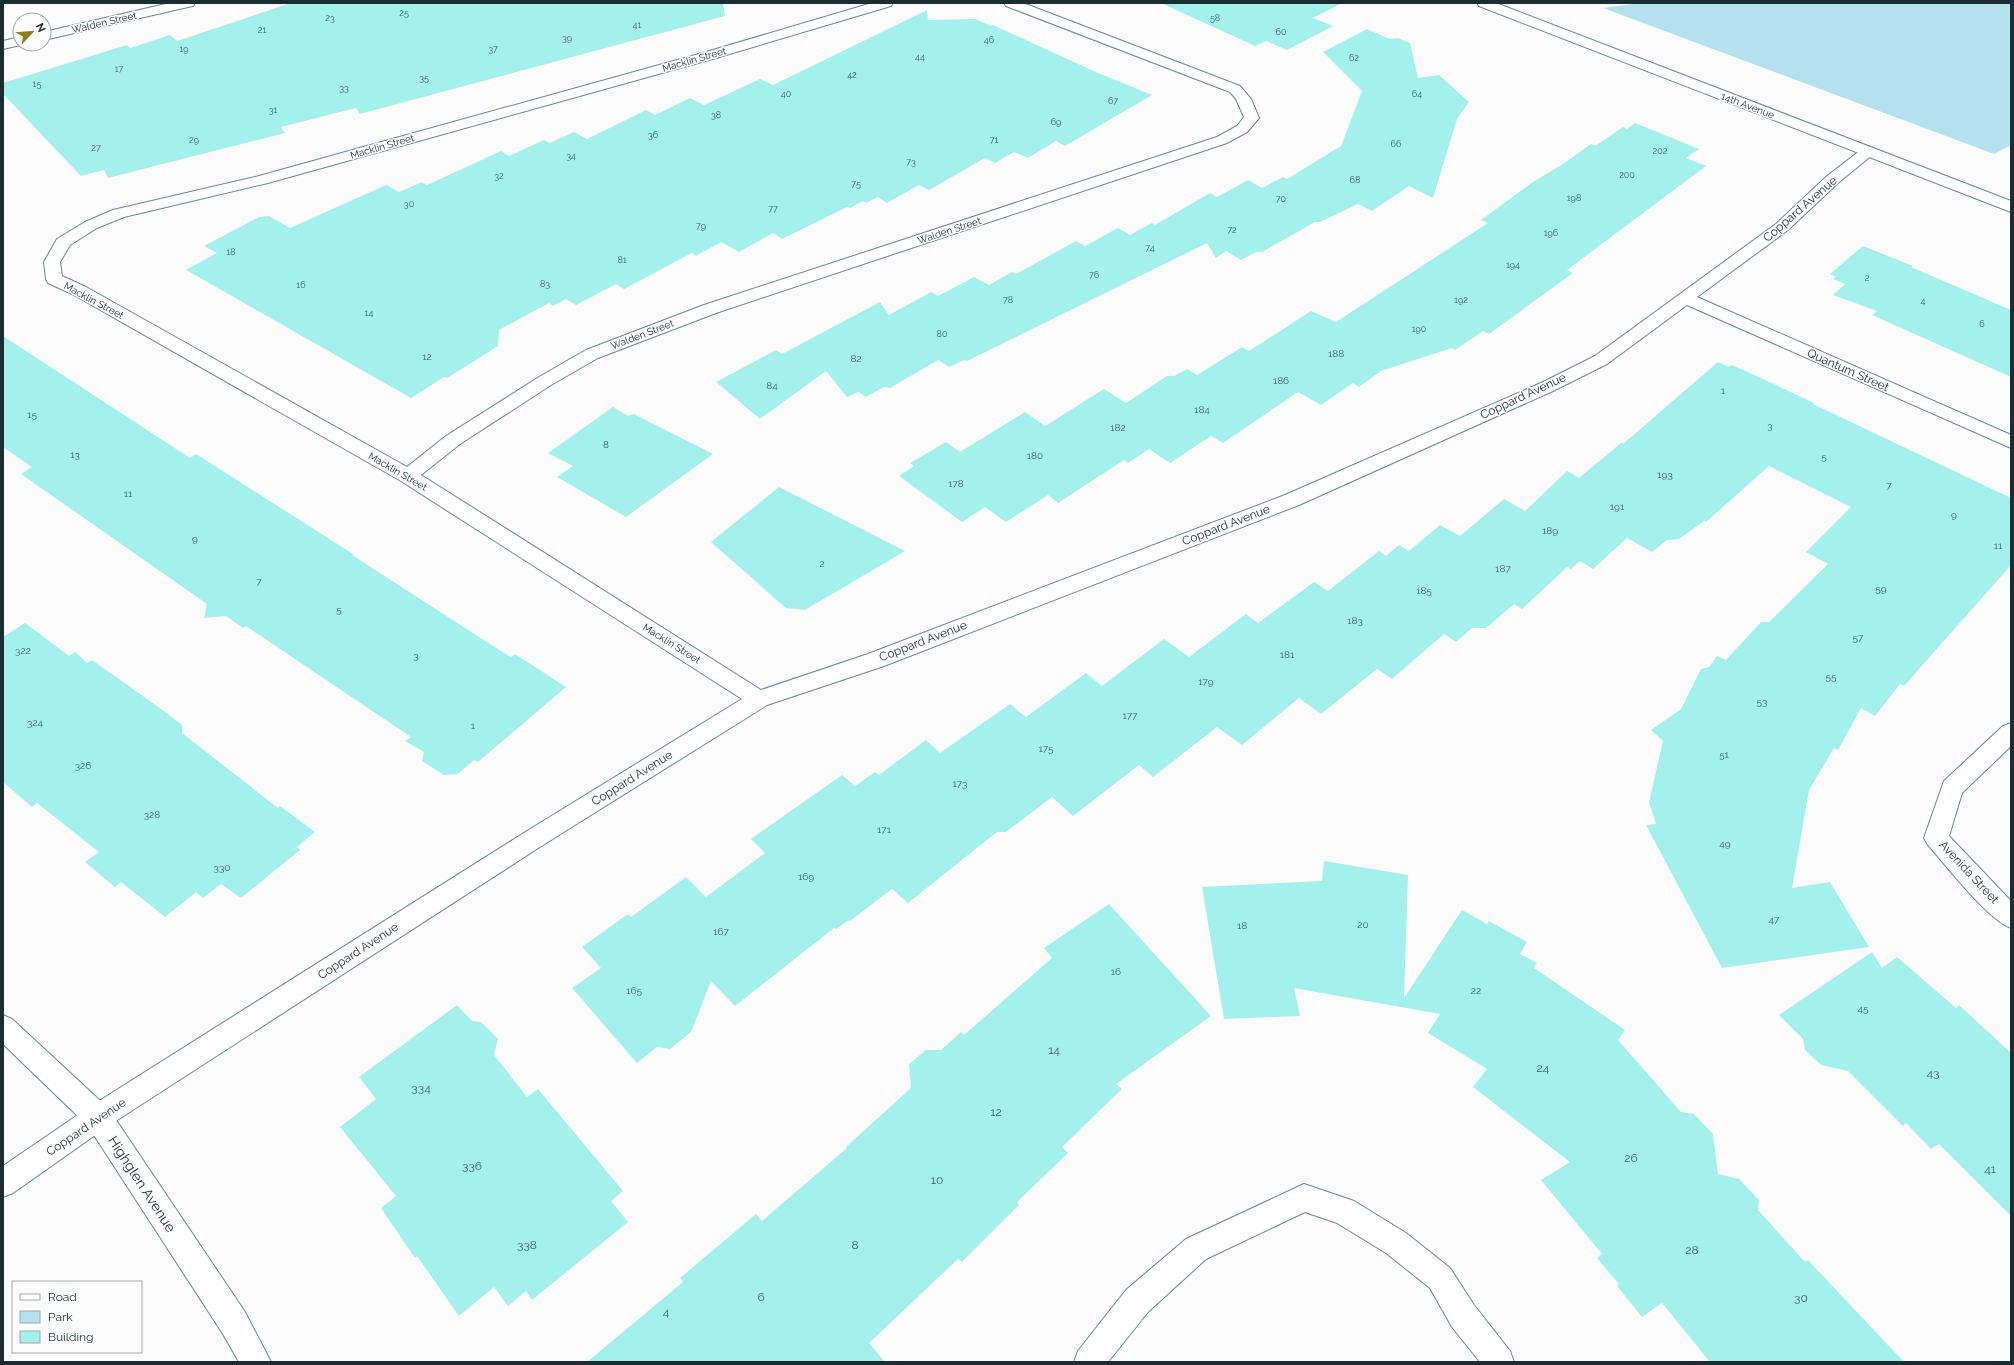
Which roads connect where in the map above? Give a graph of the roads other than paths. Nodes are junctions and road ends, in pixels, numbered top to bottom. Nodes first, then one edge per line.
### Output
1 (188, 3) edge
2 (886, 3) edge
3 (1011, 3) edge
4 (1484, 3) edge
5 (52, 34) edge
6 (1867, 152) junction
7 (2011, 207) edge
8 (1685, 298) junction
9 (2011, 442) edge
10 (408, 476) junction
11 (759, 699) junction
12 (2011, 732) edge
13 (2011, 917) edge
14 (3, 1027) edge
15 (98, 1117) junction
16 (3, 1183) edge
17 (256, 1362) edge
18 (1089, 1362) edge
19 (1499, 1362) edge

1 - 5 street, Walden Street
2 - 10 street, Macklin Street
3 - 10 street, Walden Street
4 - 6 street, 14th Avenue
6 - 7 street, 14th Avenue
6 - 8 street, Coppard Avenue
8 - 9 street, Quantum Street
8 - 11 street, Coppard Avenue
10 - 11 street, Macklin Street
11 - 15 street, Coppard Avenue
12 - 13 street, Avenida Street
14 - 15 street, Highglen Avenue
15 - 16 street, Coppard Avenue
15 - 17 street, Highglen Avenue
18 - 19 street

